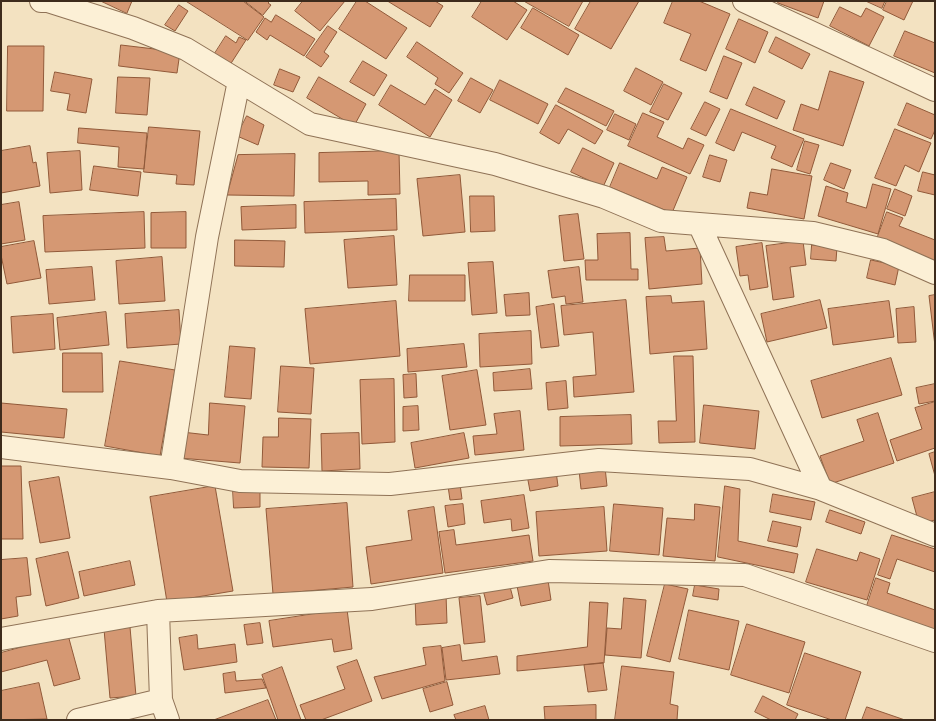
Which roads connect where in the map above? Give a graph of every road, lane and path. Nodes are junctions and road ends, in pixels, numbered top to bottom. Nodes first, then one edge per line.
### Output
1 (41, 1) edge
2 (744, 1) edge
3 (239, 81) junction
4 (935, 90) edge
5 (699, 224) junction
6 (935, 273) edge
7 (1, 447) edge
8 (171, 468) junction
9 (821, 489) junction
10 (935, 535) edge
11 (158, 611) junction
12 (1, 639) edge
13 (935, 641) edge
14 (161, 700) junction
15 (78, 720) edge
16 (168, 720) edge

1 - 3 street
2 - 4 street
3 - 5 street
3 - 8 street
5 - 6 street
5 - 9 street
7 - 8 street
8 - 9 street
9 - 10 street
11 - 12 street
11 - 13 street
11 - 14 street
14 - 15 street
14 - 16 street

